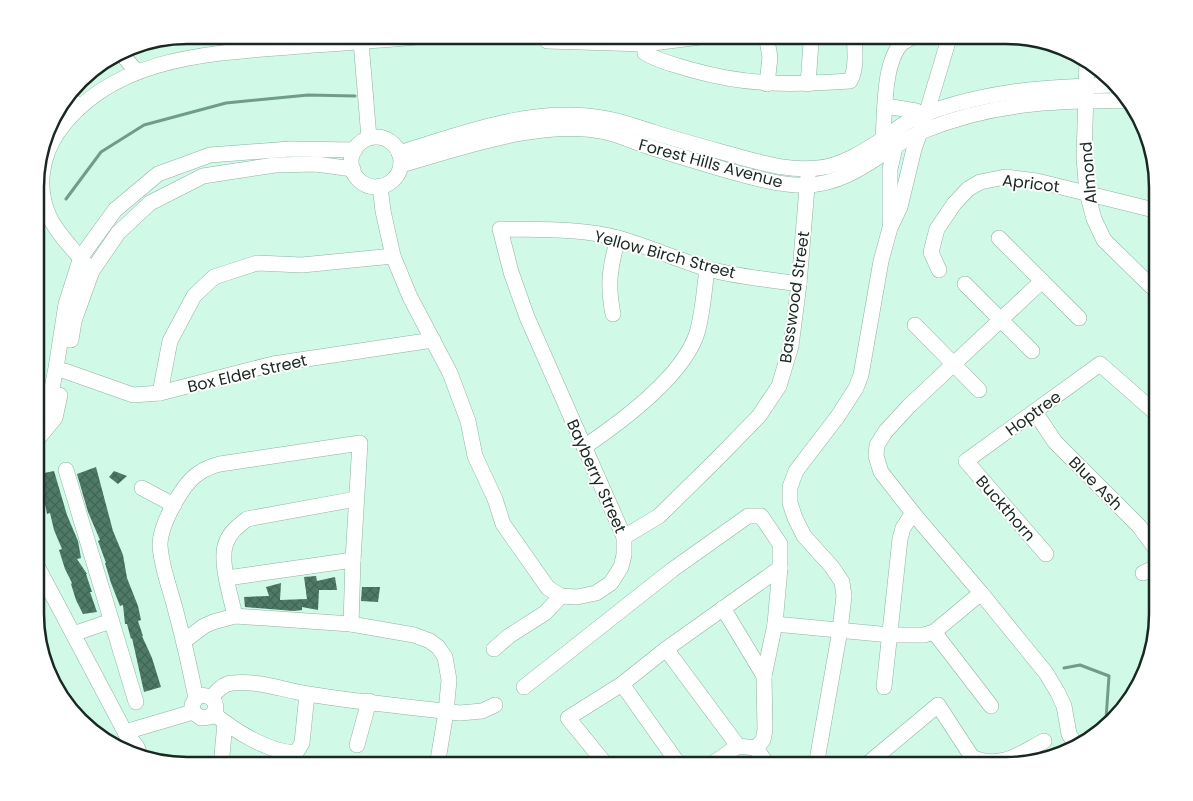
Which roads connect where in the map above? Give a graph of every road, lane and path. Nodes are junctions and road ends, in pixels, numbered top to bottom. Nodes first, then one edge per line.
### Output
1 (336, 44) edge
2 (361, 44) edge
3 (645, 44) edge
4 (768, 44) edge
5 (810, 44) edge
6 (855, 44) edge
7 (901, 44) edge
8 (947, 44) edge
9 (125, 57) edge
10 (1087, 69) edge
11 (137, 72) junction
12 (767, 84) junction
13 (808, 84) junction
14 (1109, 87) edge
15 (1086, 93) junction
16 (1119, 99) edge
17 (72, 101) edge
18 (80, 106) junction
19 (886, 106) junction
20 (917, 115) junction
21 (920, 133) junction
22 (369, 138) junction
23 (888, 143) junction
24 (50, 144) edge
25 (355, 150) junction
26 (400, 159) junction
27 (353, 169) junction
28 (808, 169) junction
29 (380, 186) junction
30 (808, 186) junction
31 (1087, 193) junction
32 (44, 201) edge
33 (1149, 209) edge
34 (890, 228) junction
35 (500, 229) joint
36 (618, 238) junction
37 (999, 238) dead end
38 (393, 256) junction
39 (81, 257) junction
40 (706, 269) junction
41 (939, 270) dead end
42 (92, 271) junction
43 (1042, 281) junction
44 (799, 284) junction
45 (965, 284) dead end
46 (1149, 284) edge
47 (613, 314) dead end
48 (1079, 318) dead end
49 (1001, 320) junction
50 (915, 325) dead end
51 (433, 340) junction
52 (1032, 351) dead end
53 (953, 364) junction
54 (65, 371) junction
55 (980, 390) dead end
56 (160, 393) junction
57 (1149, 407) edge
58 (44, 411) edge
59 (1034, 412) junction
60 (44, 431) edge
61 (584, 447) junction
62 (966, 461) joint
63 (66, 470) dead end
64 (142, 488) dead end
65 (356, 499) junction
66 (174, 506) junction
67 (913, 513) junction
68 (624, 537) junction
69 (1149, 540) edge
70 (1046, 554) dead end
71 (353, 560) junction
72 (780, 568) junction
73 (1149, 570) edge
74 (1143, 573) dead end
75 (227, 578) junction
76 (44, 579) edge
77 (981, 593) junction
78 (561, 596) junction
79 (723, 608) junction
80 (235, 616) junction
81 (111, 621) junction
82 (351, 624) junction
83 (775, 624) junction
84 (840, 630) junction
85 (934, 632) junction
86 (73, 634) junction
87 (890, 635) junction
88 (184, 641) junction
89 (494, 649) dead end
90 (666, 649) junction
91 (764, 676) junction
92 (622, 684) junction
93 (884, 686) dead end
94 (524, 687) dead end
95 (307, 694) junction
96 (369, 701) junction
97 (136, 702) dead end
98 (200, 703) junction
99 (495, 705) dead end
100 (991, 706) dead end
101 (446, 712) junction
102 (219, 718) junction
103 (126, 734) junction
104 (1073, 740) edge
105 (1044, 741) dead end
106 (124, 743) edge
107 (357, 745) dead end
108 (738, 746) junction
109 (137, 748) edge
110 (756, 748) junction
111 (221, 757) edge
112 (439, 757) edge
113 (600, 757) edge
114 (674, 757) edge
115 (722, 757) edge
116 (762, 757) edge
117 (818, 757) edge
118 (876, 757) edge
119 (964, 757) edge
120 (1012, 757) edge

1 - 11 street
2 - 22 street
3 - 12 street
4 - 12 street
5 - 13 street
6 - 13 street
7 - 19 street
8 - 20 street
9 - 11 street
10 - 15 street, Almond
11 - 18 street
12 - 13 street
14 - 15 street, Forest Hills Avenue
15 - 16 street, Forest Hills Avenue
15 - 20 street, Forest Hills Avenue
15 - 21 street, Forest Hills Avenue
15 - 31 street, Almond
17 - 18 street
18 - 24 street
19 - 20 street
19 - 23 street
20 - 21 street
20 - 23 street
21 - 23 street, Forest Hills Avenue
21 - 34 street
22 - 25 street
22 - 26 street
23 - 28 street, Forest Hills Avenue
23 - 30 street, Forest Hills Avenue
23 - 34 street
25 - 27 street
25 - 39 street
26 - 28 street, Forest Hills Avenue
26 - 29 street
26 - 30 street, Forest Hills Avenue
27 - 29 street
27 - 42 street
28 - 30 street, Basswood Street
29 - 38 street
30 - 44 street, Basswood Street
31 - 33 street, Apricot
31 - 41 street, Apricot
31 - 46 street, Almond
32 - 39 street
34 - 84 street
35 - 36 street, Yellow Birch Street
35 - 61 street, Bayberry Street
36 - 40 street, Yellow Birch Street
36 - 47 street
37 - 43 street
38 - 51 street
38 - 56 street
39 - 42 street
39 - 58 street
40 - 44 street, Yellow Birch Street
40 - 61 street
42 - 54 street
43 - 48 street
43 - 49 street
44 - 68 street, Basswood Street
45 - 49 street
49 - 52 street
49 - 53 street
50 - 53 street
51 - 56 street, Box Elder Street
51 - 78 street
53 - 55 street
53 - 67 street
54 - 56 street, Box Elder Street
54 - 60 street
57 - 59 street, Hoptree
59 - 62 street, Hoptree
59 - 69 street, Blue Ash
61 - 68 street, Bayberry Street
62 - 70 street, Buckthorn
63 - 81 street
64 - 66 street
65 - 66 street
65 - 71 street
65 - 75 street
66 - 88 street
67 - 77 street
67 - 87 street
68 - 78 street, Bayberry Street
71 - 75 street
71 - 82 street
72 - 79 street
72 - 83 street
72 - 94 street
73 - 74 street
75 - 80 street
76 - 86 street
77 - 85 street
77 - 104 street
78 - 89 street
79 - 90 street
79 - 91 street
80 - 82 street
80 - 88 street
81 - 86 street
81 - 97 street
82 - 101 street
83 - 84 street
83 - 91 street
84 - 87 street
84 - 117 street
85 - 87 street
85 - 100 street
86 - 103 street
87 - 93 street
88 - 98 street
90 - 92 street
90 - 108 street
91 - 110 street
92 - 113 street
92 - 114 street
95 - 96 street
95 - 98 street
95 - 102 street
96 - 101 street
96 - 107 street
98 - 102 street
98 - 102 street
98 - 103 street
99 - 101 street
101 - 112 street
102 - 111 street
103 - 106 street
103 - 109 street
105 - 120 street
108 - 110 street
108 - 115 street
110 - 116 street
118 - 119 street

